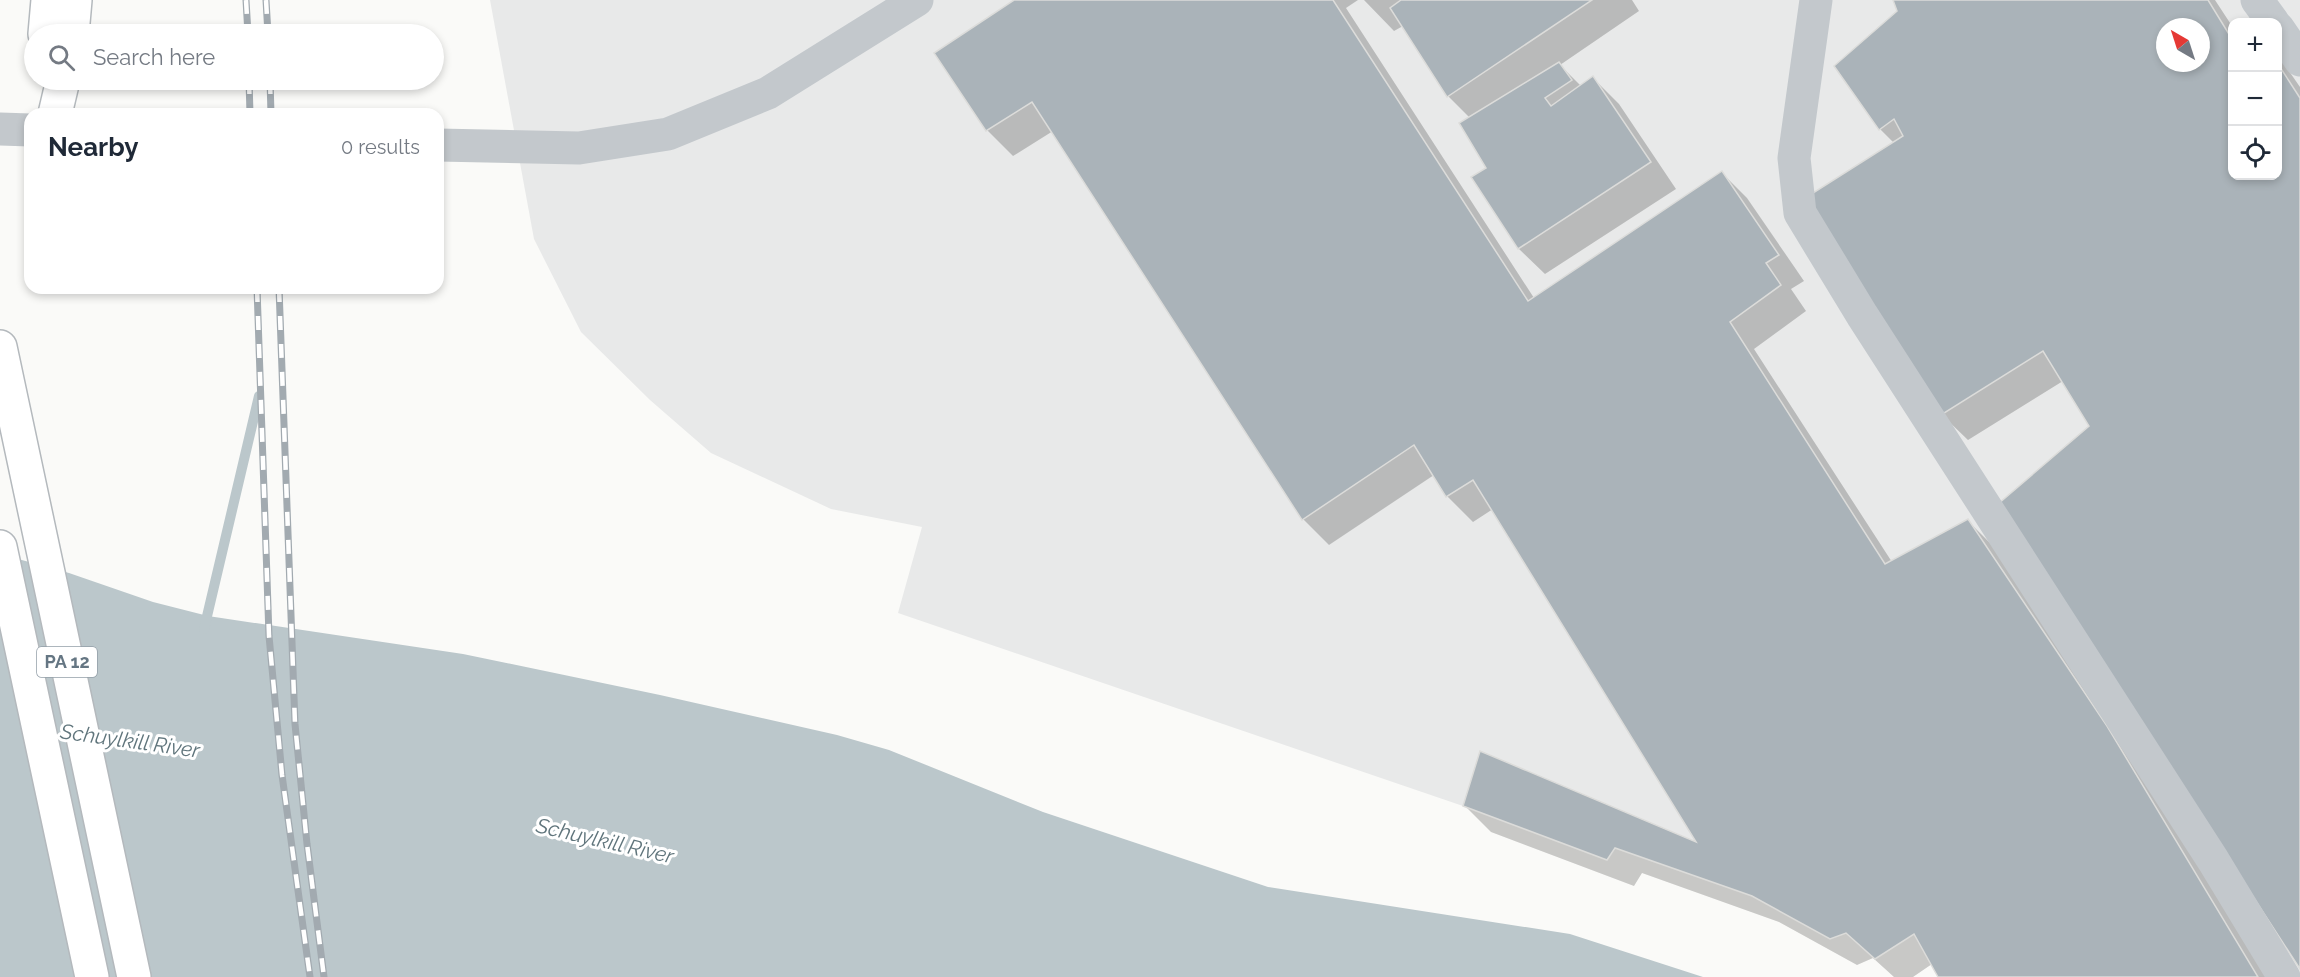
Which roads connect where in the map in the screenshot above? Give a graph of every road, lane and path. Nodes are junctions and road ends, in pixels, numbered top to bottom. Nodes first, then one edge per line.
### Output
1 (48, 0) edge
2 (75, 0) edge
3 (917, 0) edge
4 (1816, 0) edge
5 (2257, 0) edge
6 (2270, 18) edge
7 (46, 24) edge
8 (73, 24) edge
9 (2282, 35) edge
10 (2300, 60) edge
11 (48, 90) edge
12 (61, 90) edge
13 (49, 108) edge
14 (56, 108) edge
15 (0, 129) edge
16 (24, 130) edge
17 (444, 145) edge
18 (0, 347) edge
19 (0, 547) edge
20 (92, 977) edge
21 (134, 977) edge
22 (2284, 977) edge

1 - 7 highway
2 - 8 highway
3 - 17 street
4 - 22 street
5 - 6 street
9 - 10 street
11 - 13 highway
12 - 14 highway
15 - 16 street
18 - 21 highway, PA 12
19 - 20 highway, PA 12

